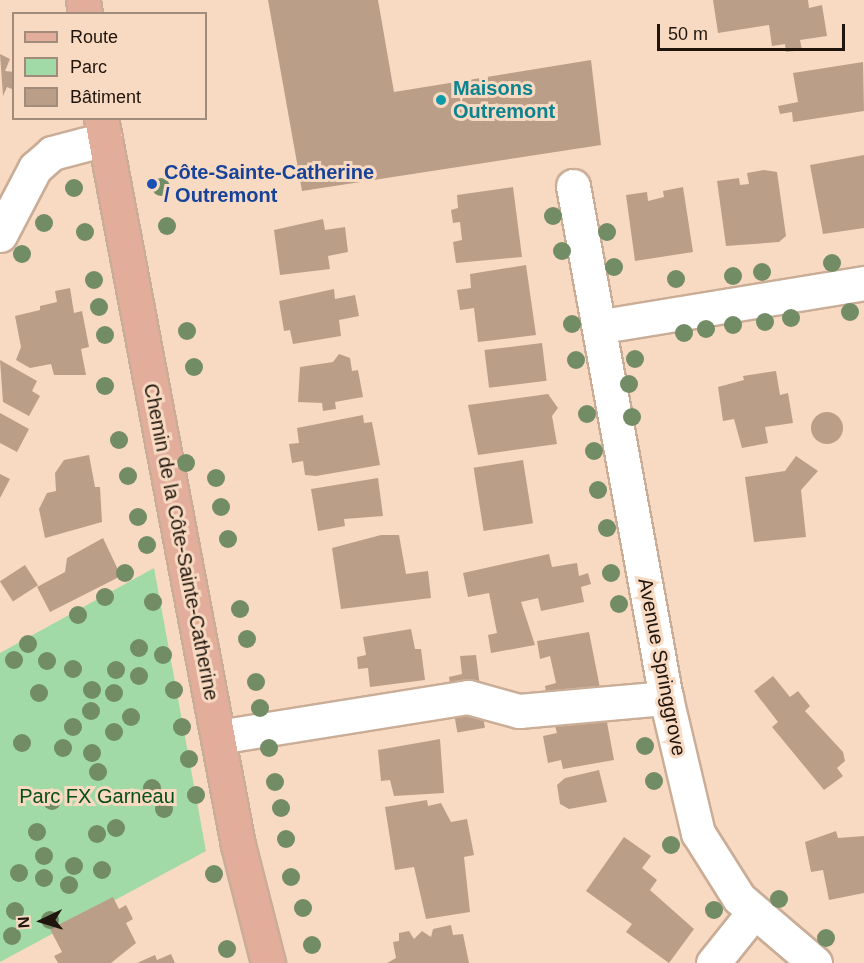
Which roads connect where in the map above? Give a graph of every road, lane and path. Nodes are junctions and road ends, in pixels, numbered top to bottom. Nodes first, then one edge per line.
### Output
1 (103, 129) edge
2 (573, 186) dead end
3 (0, 235) edge
4 (864, 283) edge
5 (602, 326) junction
6 (666, 698) junction
7 (218, 737) junction
8 (753, 913) junction
9 (268, 963) edge
10 (713, 963) edge
11 (815, 963) edge

1 - 3 street
1 - 7 main road, Chemin de la Côte-Sainte-Catherine
2 - 5 street, Avenue Springgrove
4 - 5 street
5 - 6 street, Avenue Springgrove
6 - 7 street
6 - 8 street, Avenue Springgrove
7 - 9 main road, Chemin de la Côte-Sainte-Catherine
8 - 10 street
8 - 11 street, Avenue Springgrove

